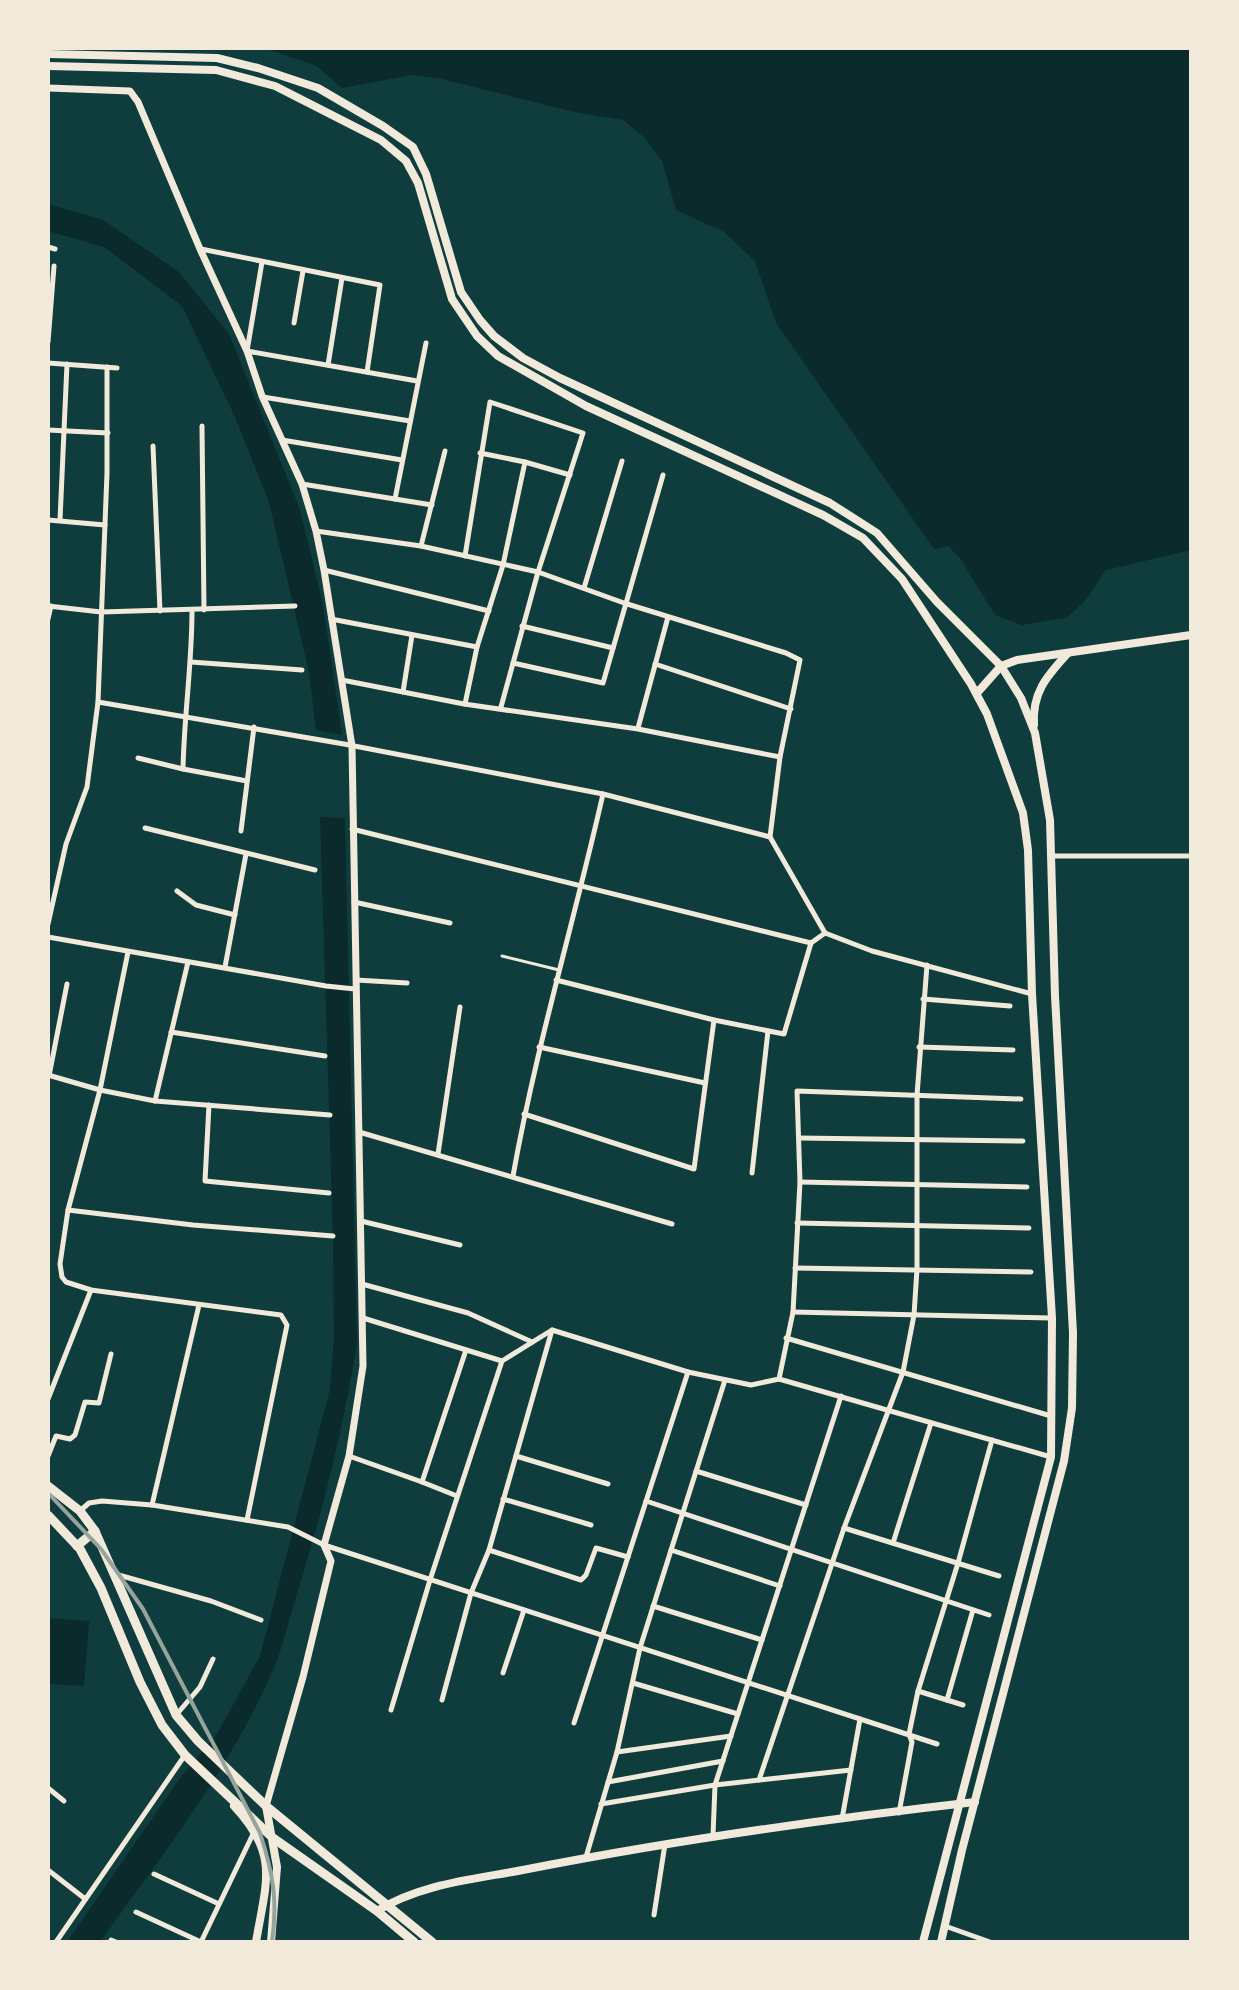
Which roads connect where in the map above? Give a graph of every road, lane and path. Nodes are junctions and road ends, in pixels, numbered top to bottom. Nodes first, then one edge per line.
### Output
1 (48, 54) edge
2 (48, 66) edge
3 (48, 88) edge
4 (386, 128) junction
5 (381, 140) junction
6 (48, 247) edge
7 (55, 249) dead end
8 (200, 249) junction
9 (262, 262) junction
10 (54, 266) dead end
11 (303, 271) junction
12 (342, 278) junction
13 (294, 323) dead end
14 (48, 342) edge
15 (426, 343) dead end
16 (247, 351) junction
17 (48, 363) edge
18 (67, 364) junction
19 (328, 365) junction
20 (107, 367) junction
21 (117, 368) dead end
22 (367, 372) junction
23 (417, 381) junction
24 (262, 396) junction
25 (410, 421) junction
26 (202, 426) dead end
27 (48, 430) edge
28 (64, 431) junction
29 (108, 433) junction
30 (281, 440) junction
31 (153, 446) dead end
32 (445, 451) dead end
33 (480, 453) junction
34 (402, 460) junction
35 (622, 461) dead end
36 (525, 462) junction
37 (570, 475) junction
38 (663, 475) dead end
39 (302, 484) junction
40 (395, 499) junction
41 (432, 505) junction
42 (48, 520) edge
43 (60, 520) junction
44 (105, 525) junction
45 (316, 531) junction
46 (421, 546) junction
47 (465, 556) junction
48 (503, 565) junction
49 (324, 570) junction
50 (538, 572) junction
51 (584, 588) junction
52 (624, 603) junction
53 (50, 606) edge
54 (295, 606) dead end
55 (204, 610) junction
56 (160, 611) junction
57 (192, 611) junction
58 (489, 611) junction
59 (101, 612) junction
60 (668, 617) junction
61 (48, 619) edge
62 (331, 619) junction
63 (522, 626) junction
64 (412, 635) junction
65 (1191, 635) edge
66 (477, 647) junction
67 (613, 648) junction
68 (1067, 653) junction
69 (191, 662) junction
70 (513, 663) junction
71 (655, 664) junction
72 (1001, 666) junction
73 (302, 670) dead end
74 (342, 680) junction
75 (403, 692) junction
76 (977, 693) junction
77 (98, 702) junction
78 (464, 704) junction
79 (501, 707) junction
80 (791, 709) junction
81 (184, 718) junction
82 (254, 727) junction
83 (638, 729) junction
84 (1035, 733) junction
85 (348, 745) junction
86 (780, 757) junction
87 (138, 758) dead end
88 (183, 769) junction
89 (247, 781) junction
90 (603, 794) junction
91 (145, 828) dead end
92 (352, 829) junction
93 (241, 831) dead end
94 (770, 837) junction
95 (246, 854) junction
96 (1051, 856) junction
97 (1191, 856) edge
98 (315, 870) dead end
99 (582, 884) junction
100 (177, 891) dead end
101 (353, 902) junction
102 (235, 915) junction
103 (450, 923) dead end
104 (48, 924) edge
105 (825, 933) junction
106 (48, 937) edge
107 (811, 943) junction
108 (128, 952) junction
109 (502, 956) dead end
110 (188, 962) junction
111 (927, 965) junction
112 (225, 967) junction
113 (559, 970) junction
114 (556, 980) junction
115 (407, 983) dead end
116 (67, 984) dead end
117 (353, 986) junction
118 (1032, 994) junction
119 (923, 999) junction
120 (1010, 1006) dead end
121 (460, 1007) dead end
122 (714, 1020) junction
123 (768, 1031) junction
124 (171, 1032) junction
125 (539, 1047) junction
126 (919, 1047) junction
127 (1013, 1050) dead end
128 (325, 1056) dead end
129 (49, 1075) edge
130 (705, 1083) junction
131 (100, 1090) junction
132 (917, 1095) junction
133 (1021, 1099) dead end
134 (155, 1101) junction
135 (209, 1105) junction
136 (524, 1114) junction
137 (330, 1115) dead end
138 (358, 1132) junction
139 (799, 1138) junction
140 (917, 1140) junction
141 (1023, 1141) dead end
142 (438, 1154) junction
143 (752, 1173) dead end
144 (513, 1176) junction
145 (800, 1182) junction
146 (916, 1184) junction
147 (1027, 1187) dead end
148 (329, 1193) dead end
149 (68, 1210) junction
150 (360, 1221) junction
151 (797, 1223) junction
152 (672, 1224) dead end
153 (917, 1225) junction
154 (1029, 1228) dead end
155 (333, 1236) dead end
156 (460, 1245) dead end
157 (795, 1268) junction
158 (917, 1269) junction
159 (1031, 1272) dead end
160 (362, 1284) junction
161 (91, 1290) junction
162 (199, 1305) junction
163 (793, 1312) junction
164 (914, 1315) junction
165 (363, 1318) junction
166 (1052, 1318) junction
167 (552, 1330) junction
168 (786, 1338) junction
169 (532, 1342) junction
170 (466, 1350) junction
171 (111, 1354) dead end
172 (502, 1361) junction
173 (688, 1372) junction
174 (903, 1372) junction
175 (779, 1379) junction
176 (725, 1380) junction
177 (841, 1396) junction
178 (48, 1399) edge
179 (889, 1410) junction
180 (1052, 1417) junction
181 (931, 1423) junction
182 (992, 1440) junction
183 (48, 1456) edge
184 (349, 1456) junction
185 (516, 1456) junction
186 (1051, 1457) junction
187 (696, 1471) junction
188 (422, 1482) junction
189 (608, 1484) dead end
190 (48, 1486) edge
191 (457, 1496) junction
192 (503, 1499) junction
193 (646, 1501) junction
194 (152, 1505) junction
195 (806, 1505) junction
196 (80, 1511) junction
197 (682, 1512) junction
198 (48, 1515) edge
199 (247, 1520) junction
200 (591, 1525) dead end
201 (844, 1528) junction
202 (95, 1531) junction
203 (893, 1543) junction
204 (324, 1545) junction
205 (77, 1546) junction
206 (792, 1548) junction
207 (489, 1550) junction
208 (671, 1550) junction
209 (628, 1557) junction
210 (832, 1562) junction
211 (958, 1563) junction
212 (115, 1574) junction
213 (999, 1576) dead end
214 (430, 1580) junction
215 (780, 1586) junction
216 (471, 1593) junction
217 (946, 1599) junction
218 (653, 1606) junction
219 (524, 1610) junction
220 (973, 1610) junction
221 (989, 1615) dead end
222 (261, 1620) dead end
223 (603, 1635) junction
224 (762, 1640) junction
225 (640, 1648) junction
226 (213, 1659) dead end
227 (503, 1673) dead end
228 (633, 1683) junction
229 (748, 1683) junction
230 (918, 1691) junction
231 (788, 1695) junction
232 (442, 1700) dead end
233 (947, 1700) junction
234 (963, 1705) dead end
235 (391, 1710) dead end
236 (738, 1714) junction
237 (176, 1715) junction
238 (860, 1719) junction
239 (574, 1723) dead end
240 (909, 1734) junction
241 (731, 1736) junction
242 (937, 1744) dead end
243 (617, 1752) junction
244 (187, 1757) junction
245 (723, 1761) junction
246 (851, 1770) junction
247 (759, 1780) junction
248 (608, 1782) junction
249 (715, 1785) junction
250 (48, 1788) edge
251 (64, 1801) dead end
252 (975, 1802) junction
253 (601, 1804) junction
254 (960, 1804) junction
255 (266, 1806) junction
256 (241, 1810) junction
257 (899, 1813) junction
258 (842, 1819) junction
259 (254, 1831) junction
260 (713, 1836) junction
261 (273, 1838) junction
262 (665, 1844) junction
263 (586, 1858) junction
264 (48, 1870) edge
265 (154, 1874) dead end
266 (84, 1898) junction
267 (219, 1904) junction
268 (386, 1905) junction
269 (377, 1911) junction
270 (136, 1912) dead end
271 (654, 1915) dead end
272 (944, 1925) junction
273 (56, 1942) edge
274 (201, 1942) edge
275 (256, 1942) edge
276 (271, 1942) edge
277 (414, 1942) edge
278 (432, 1942) edge
279 (923, 1942) edge
280 (941, 1942) edge
281 (990, 1942) edge

1 - 4 main road
2 - 5 main road
3 - 8 street
4 - 5 main road
4 - 72 main road
5 - 76 main road
6 - 7 street
8 - 9 street
8 - 16 street
9 - 11 street
9 - 16 street
10 - 14 street
11 - 12 street
11 - 13 street
12 - 19 street
12 - 22 street
15 - 23 street
16 - 19 street
16 - 24 street
17 - 18 street
18 - 20 street
18 - 28 street
19 - 22 street
20 - 21 street
20 - 29 street
22 - 23 street
23 - 25 street
24 - 25 street
24 - 30 street
25 - 34 street
26 - 55 street
27 - 28 street
28 - 29 street
28 - 43 street
29 - 44 street
30 - 34 street
30 - 39 street
31 - 56 street
32 - 41 street
33 - 36 street
33 - 37 street
33 - 47 street
34 - 40 street
35 - 51 street
36 - 37 street
36 - 48 street
37 - 50 street
38 - 52 street
39 - 40 street
39 - 45 street
40 - 41 street
41 - 46 street
42 - 43 street
43 - 44 street
44 - 59 street
45 - 46 street
45 - 49 street
46 - 47 street
47 - 48 street
48 - 50 street
48 - 58 street
49 - 58 street
49 - 62 street
50 - 51 street
50 - 63 street
51 - 52 street
52 - 60 street
52 - 67 street
53 - 59 street
53 - 61 street
54 - 55 street
55 - 57 street
56 - 57 street
56 - 59 street
57 - 69 street
58 - 66 street
59 - 77 street
60 - 71 street
60 - 80 street
62 - 64 street
62 - 74 street
63 - 67 street
63 - 70 street
64 - 66 street
64 - 75 street
65 - 68 main road
66 - 78 street
67 - 70 street
68 - 72 main road
68 - 84 main road
69 - 73 street
69 - 81 street
70 - 79 street
71 - 80 street
71 - 83 street
72 - 76 main road
72 - 84 main road
74 - 75 street
74 - 85 street
75 - 78 street
76 - 118 main road
77 - 81 street
77 - 104 street
78 - 79 street
79 - 83 street
80 - 86 street
81 - 82 street
81 - 88 street
82 - 85 street
82 - 89 street
83 - 86 street
84 - 96 main road
85 - 90 street
85 - 92 street
86 - 94 street
87 - 88 street
88 - 89 street
89 - 93 street
90 - 94 street
90 - 99 street
91 - 95 street
92 - 99 street
92 - 101 street
94 - 105 street
95 - 98 street
95 - 102 street
96 - 97 street
96 - 252 main road
99 - 107 street
99 - 113 street
100 - 102 street
101 - 103 street
101 - 117 street
102 - 112 street
105 - 107 street
105 - 111 street
106 - 108 street
107 - 123 street
108 - 110 street
108 - 131 street
109 - 113 lane
110 - 112 street
110 - 124 street
111 - 118 street
111 - 119 street
112 - 117 street
113 - 114 street
114 - 122 street
114 - 125 street
115 - 117 street
116 - 129 street
117 - 138 street
118 - 166 main road
119 - 120 street
119 - 126 street
121 - 142 street
122 - 123 street
122 - 130 street
123 - 143 street
124 - 128 street
124 - 134 street
125 - 130 street
125 - 136 street
126 - 127 street
126 - 132 street
129 - 131 street
130 - 136 street
131 - 134 street
131 - 149 street
132 - 133 street
132 - 139 street
132 - 140 street
134 - 135 street
135 - 137 street
135 - 148 street
136 - 144 street
138 - 142 street
138 - 150 street
139 - 140 street
139 - 145 street
140 - 141 street
140 - 146 street
142 - 144 street
144 - 152 street
145 - 146 street
145 - 151 street
146 - 147 street
146 - 153 street
149 - 155 street
149 - 161 street
150 - 156 street
150 - 160 street
151 - 153 street
151 - 157 street
153 - 154 street
153 - 158 street
157 - 158 street
157 - 163 street
158 - 159 street
158 - 164 street
160 - 165 street
160 - 169 street
161 - 162 street
161 - 178 street
162 - 194 street
162 - 199 street
163 - 164 street
163 - 168 street
164 - 166 street
164 - 174 street
165 - 170 street
165 - 184 street
166 - 180 main road
167 - 169 street
167 - 173 street
167 - 185 street
168 - 174 street
168 - 175 street
169 - 172 street
170 - 172 street
170 - 188 street
171 - 183 street
172 - 191 street
173 - 176 street
173 - 193 street
174 - 179 street
174 - 180 street
175 - 176 street
175 - 177 street
176 - 187 street
177 - 179 street
177 - 195 street
179 - 181 street
179 - 201 street
180 - 186 main road
181 - 182 street
181 - 203 street
182 - 186 street
182 - 211 street
184 - 188 street
184 - 204 street
185 - 189 street
185 - 192 street
186 - 254 main road
187 - 195 street
187 - 197 street
188 - 191 street
190 - 196 main road
191 - 214 street
192 - 200 street
192 - 207 street
193 - 197 street
193 - 209 street
194 - 196 street
194 - 199 street
195 - 206 street
196 - 202 main road
197 - 206 street
197 - 208 street
198 - 205 main road
199 - 204 street
201 - 203 street
201 - 210 street
202 - 205 main road
202 - 212 main road
203 - 211 street
204 - 214 street
204 - 255 street
205 - 244 main road
206 - 210 street
206 - 215 street
207 - 209 street
207 - 216 street
208 - 215 street
208 - 218 street
209 - 223 street
210 - 217 street
210 - 231 street
211 - 213 street
211 - 217 street
212 - 222 street
212 - 237 main road
214 - 216 street
214 - 235 street
215 - 224 street
216 - 219 street
216 - 232 street
217 - 220 street
217 - 230 street
218 - 224 street
218 - 225 street
219 - 223 street
219 - 227 street
220 - 221 street
220 - 233 street
223 - 225 street
223 - 239 street
224 - 229 street
225 - 228 street
225 - 229 street
226 - 237 street
228 - 236 street
228 - 243 street
229 - 231 street
229 - 236 street
230 - 233 street
230 - 240 street
231 - 238 street
231 - 247 street
233 - 234 street
236 - 241 street
237 - 255 main road
238 - 240 street
238 - 246 street
240 - 242 street
240 - 257 street
241 - 243 street
241 - 245 street
243 - 248 street
244 - 256 main road
244 - 266 street
245 - 248 street
245 - 249 street
246 - 247 street
246 - 258 street
247 - 249 street
248 - 253 street
249 - 253 street
249 - 260 street
250 - 251 street
252 - 254 main road
252 - 272 main road
253 - 263 street
254 - 257 main road
254 - 279 main road
255 - 261 main road
255 - 268 main road
256 - 259 main road
256 - 261 main road
257 - 258 main road
258 - 260 main road
259 - 267 street
259 - 275 main road
260 - 262 main road
261 - 269 main road
261 - 276 main road
262 - 263 main road
262 - 271 street
263 - 268 main road
264 - 266 street
265 - 267 street
266 - 273 street
267 - 274 street
268 - 269 main road
268 - 278 main road
269 - 277 main road
270 - 274 street
272 - 280 main road
272 - 281 street

